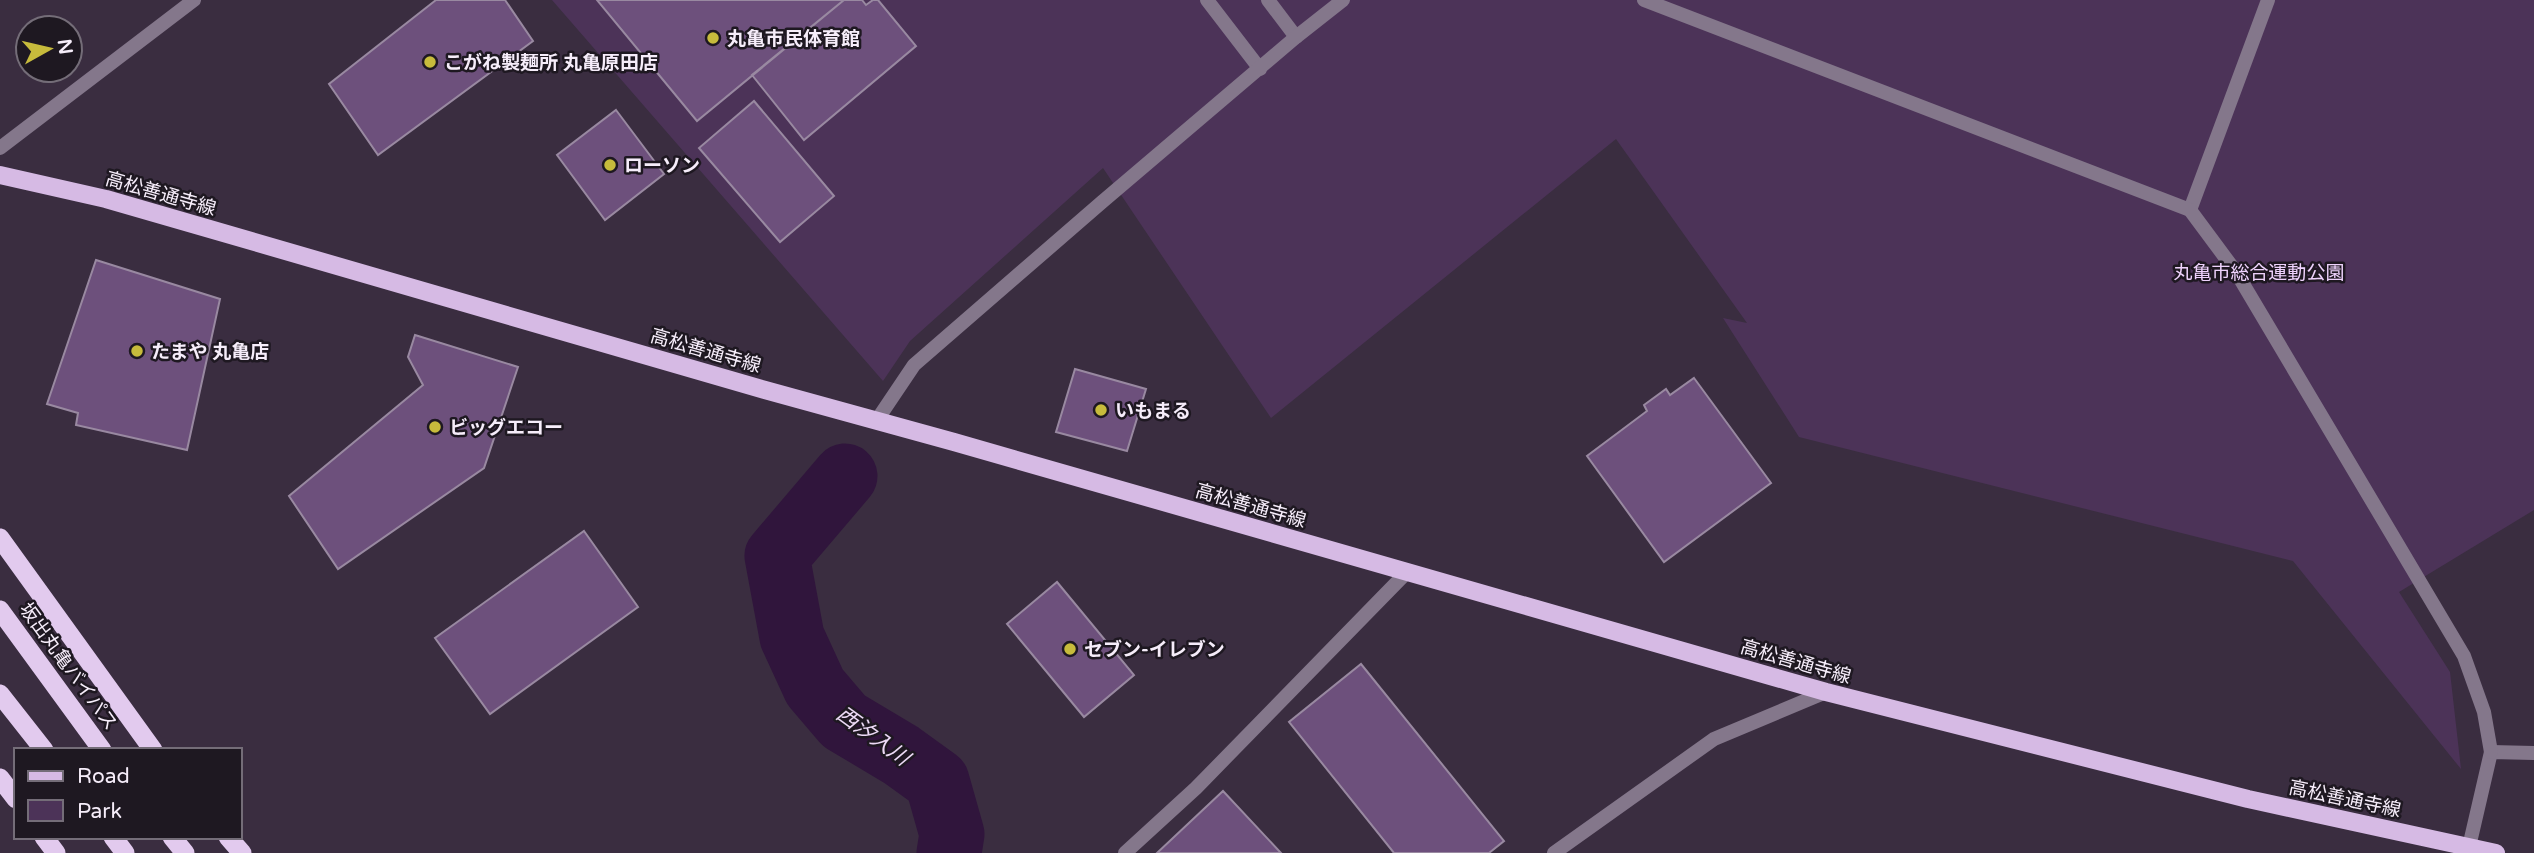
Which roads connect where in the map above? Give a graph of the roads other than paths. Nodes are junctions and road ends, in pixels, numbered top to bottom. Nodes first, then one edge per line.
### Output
1 (194, 0) edge
2 (1207, 0) edge
3 (1268, 0) edge
4 (1343, 0) edge
5 (1644, 0) edge
6 (2268, 0) edge
7 (1296, 37) junction
8 (1259, 69) junction
9 (0, 148) edge
10 (0, 176) edge
11 (2190, 210) junction
12 (877, 420) junction
13 (0, 538) edge
14 (1407, 572) junction
15 (0, 610) edge
16 (1826, 692) junction
17 (0, 694) edge
18 (42, 748) edge
19 (101, 748) edge
20 (152, 748) edge
21 (2491, 752) junction
22 (2534, 753) edge
23 (0, 778) edge
24 (14, 796) edge
25 (174, 839) edge
26 (230, 839) edge
27 (2469, 847) junction
28 (186, 853) edge
29 (242, 853) edge
30 (1125, 853) edge
31 (1554, 853) edge
32 (2496, 853) edge

1 - 9 street
2 - 8 street
3 - 7 street
4 - 7 street
5 - 11 street
6 - 11 street
7 - 8 street
8 - 12 street
10 - 12 main road, 高松善通寺線
11 - 21 street
12 - 14 main road, 高松善通寺線
13 - 20 highway
14 - 16 main road, 高松善通寺線
14 - 30 street
15 - 19 highway, 坂出丸亀バイパス
16 - 27 main road, 高松善通寺線
16 - 31 street
17 - 18 highway
21 - 22 street
21 - 27 street
23 - 24 highway
25 - 28 highway
26 - 29 highway
27 - 32 main road, 高松善通寺線

